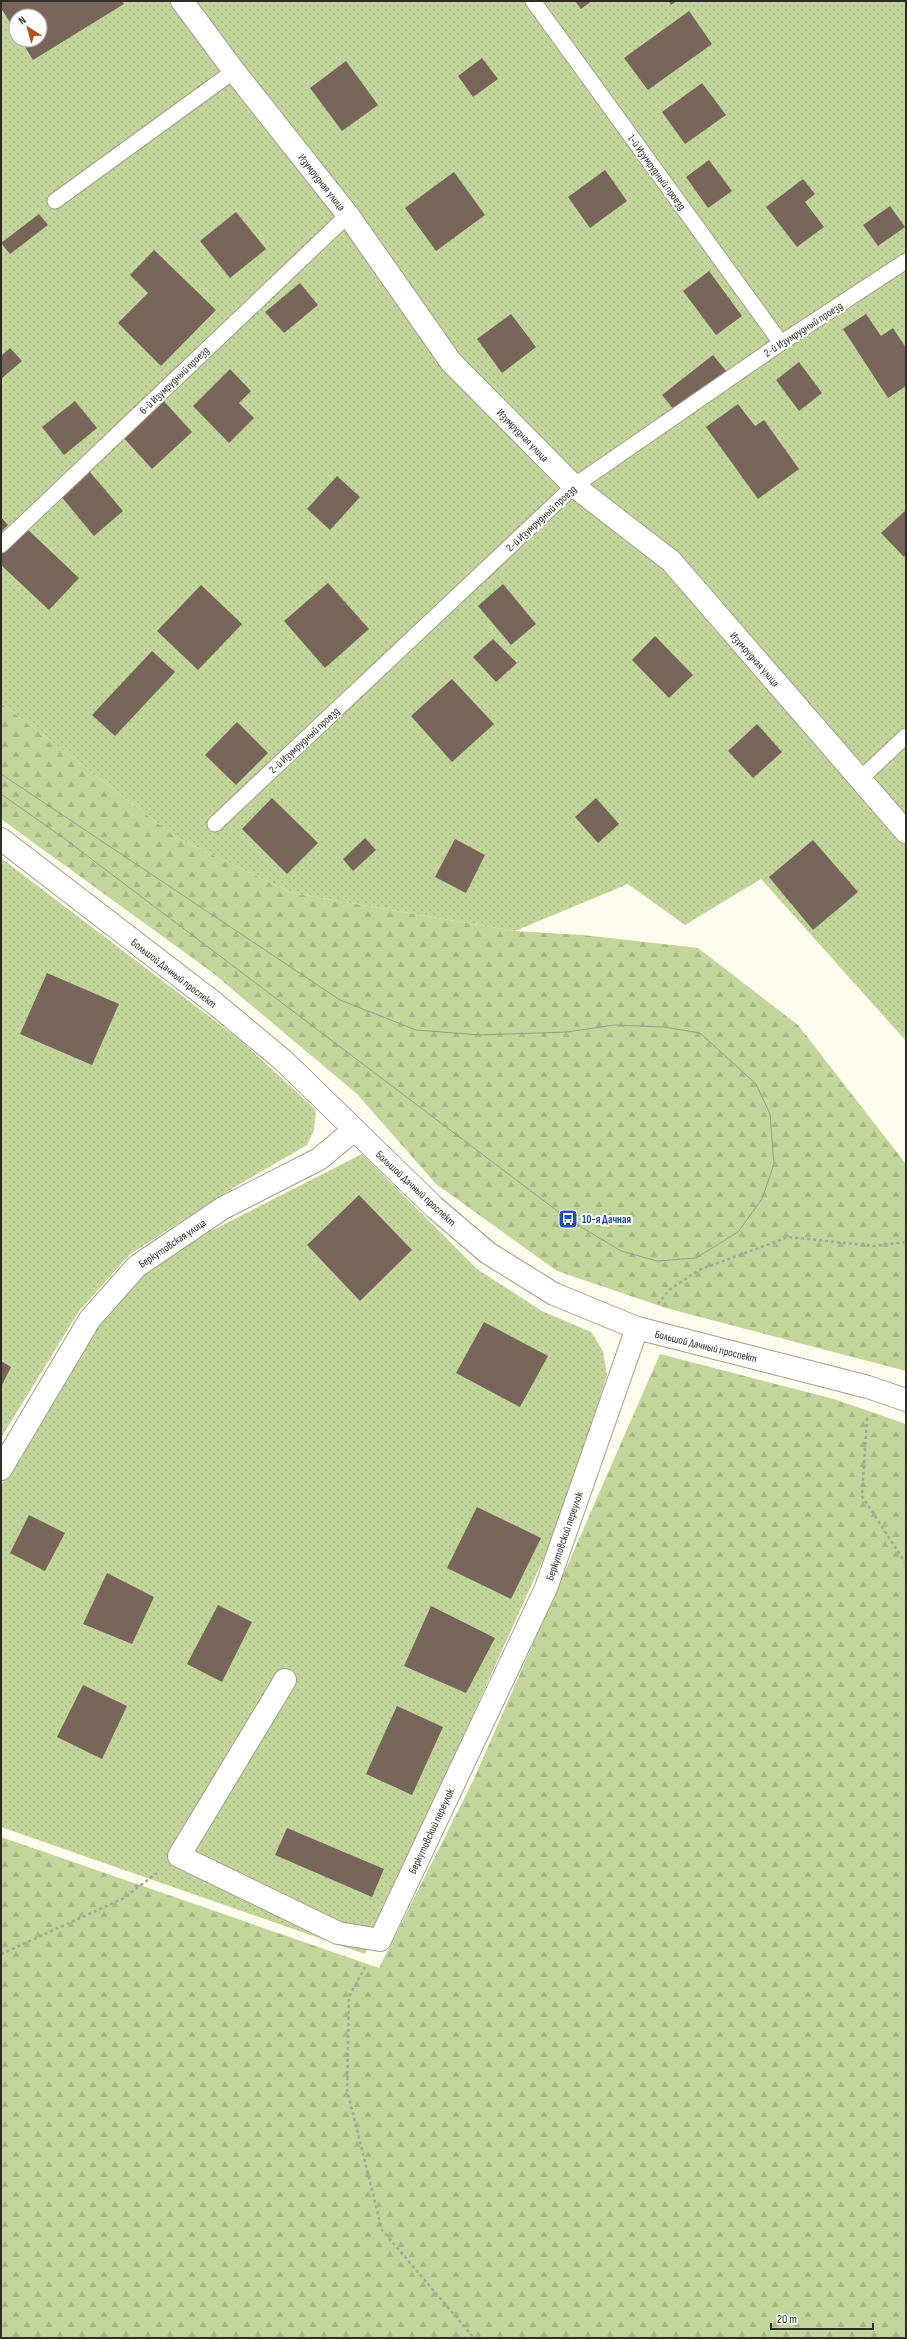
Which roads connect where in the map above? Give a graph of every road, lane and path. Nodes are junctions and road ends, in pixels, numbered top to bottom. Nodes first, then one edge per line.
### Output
1 (182, 1) edge
2 (533, 1) edge
3 (234, 71) junction
4 (56, 201) dead end
5 (348, 215) junction
6 (906, 261) edge
7 (781, 342) junction
8 (574, 486) junction
9 (1, 545) edge
10 (906, 736) edge
11 (859, 780) junction
12 (214, 824) dead end
13 (906, 832) edge
14 (1, 839) edge
15 (354, 1130) junction
16 (906, 1242) edge
17 (637, 1328) junction
18 (868, 1387) junction
19 (906, 1400) edge
20 (1, 1470) edge
21 (906, 1564) edge
22 (285, 1680) dead end
23 (179, 1856) junction
24 (380, 1940) junction
25 (1, 1954) edge
26 (474, 2338) edge

1 - 3 street, Изумрудная улица
2 - 7 lane, 1-й Изумрудный проезд
3 - 4 lane
3 - 5 street, Изумрудная улица
5 - 8 street, Изумрудная улица
5 - 9 lane, 6-й Изумрудный проезд
6 - 7 lane, 2-й Изумрудный проезд
7 - 8 lane, 2-й Изумрудный проезд
8 - 11 street, Изумрудная улица
8 - 12 lane, 2-й Изумрудный проезд
10 - 11 lane
11 - 13 street, Изумрудная улица
14 - 15 street, Большой Дачный проспект
15 - 17 street, Большой Дачный проспект
15 - 20 street, Беркутовская улица
16 - 17 path
17 - 18 street, Большой Дачный проспект
17 - 24 street, Беркутовский переулок
18 - 19 street, Большой Дачный проспект
18 - 21 path
22 - 23 street
23 - 24 street
23 - 25 path
24 - 26 path

